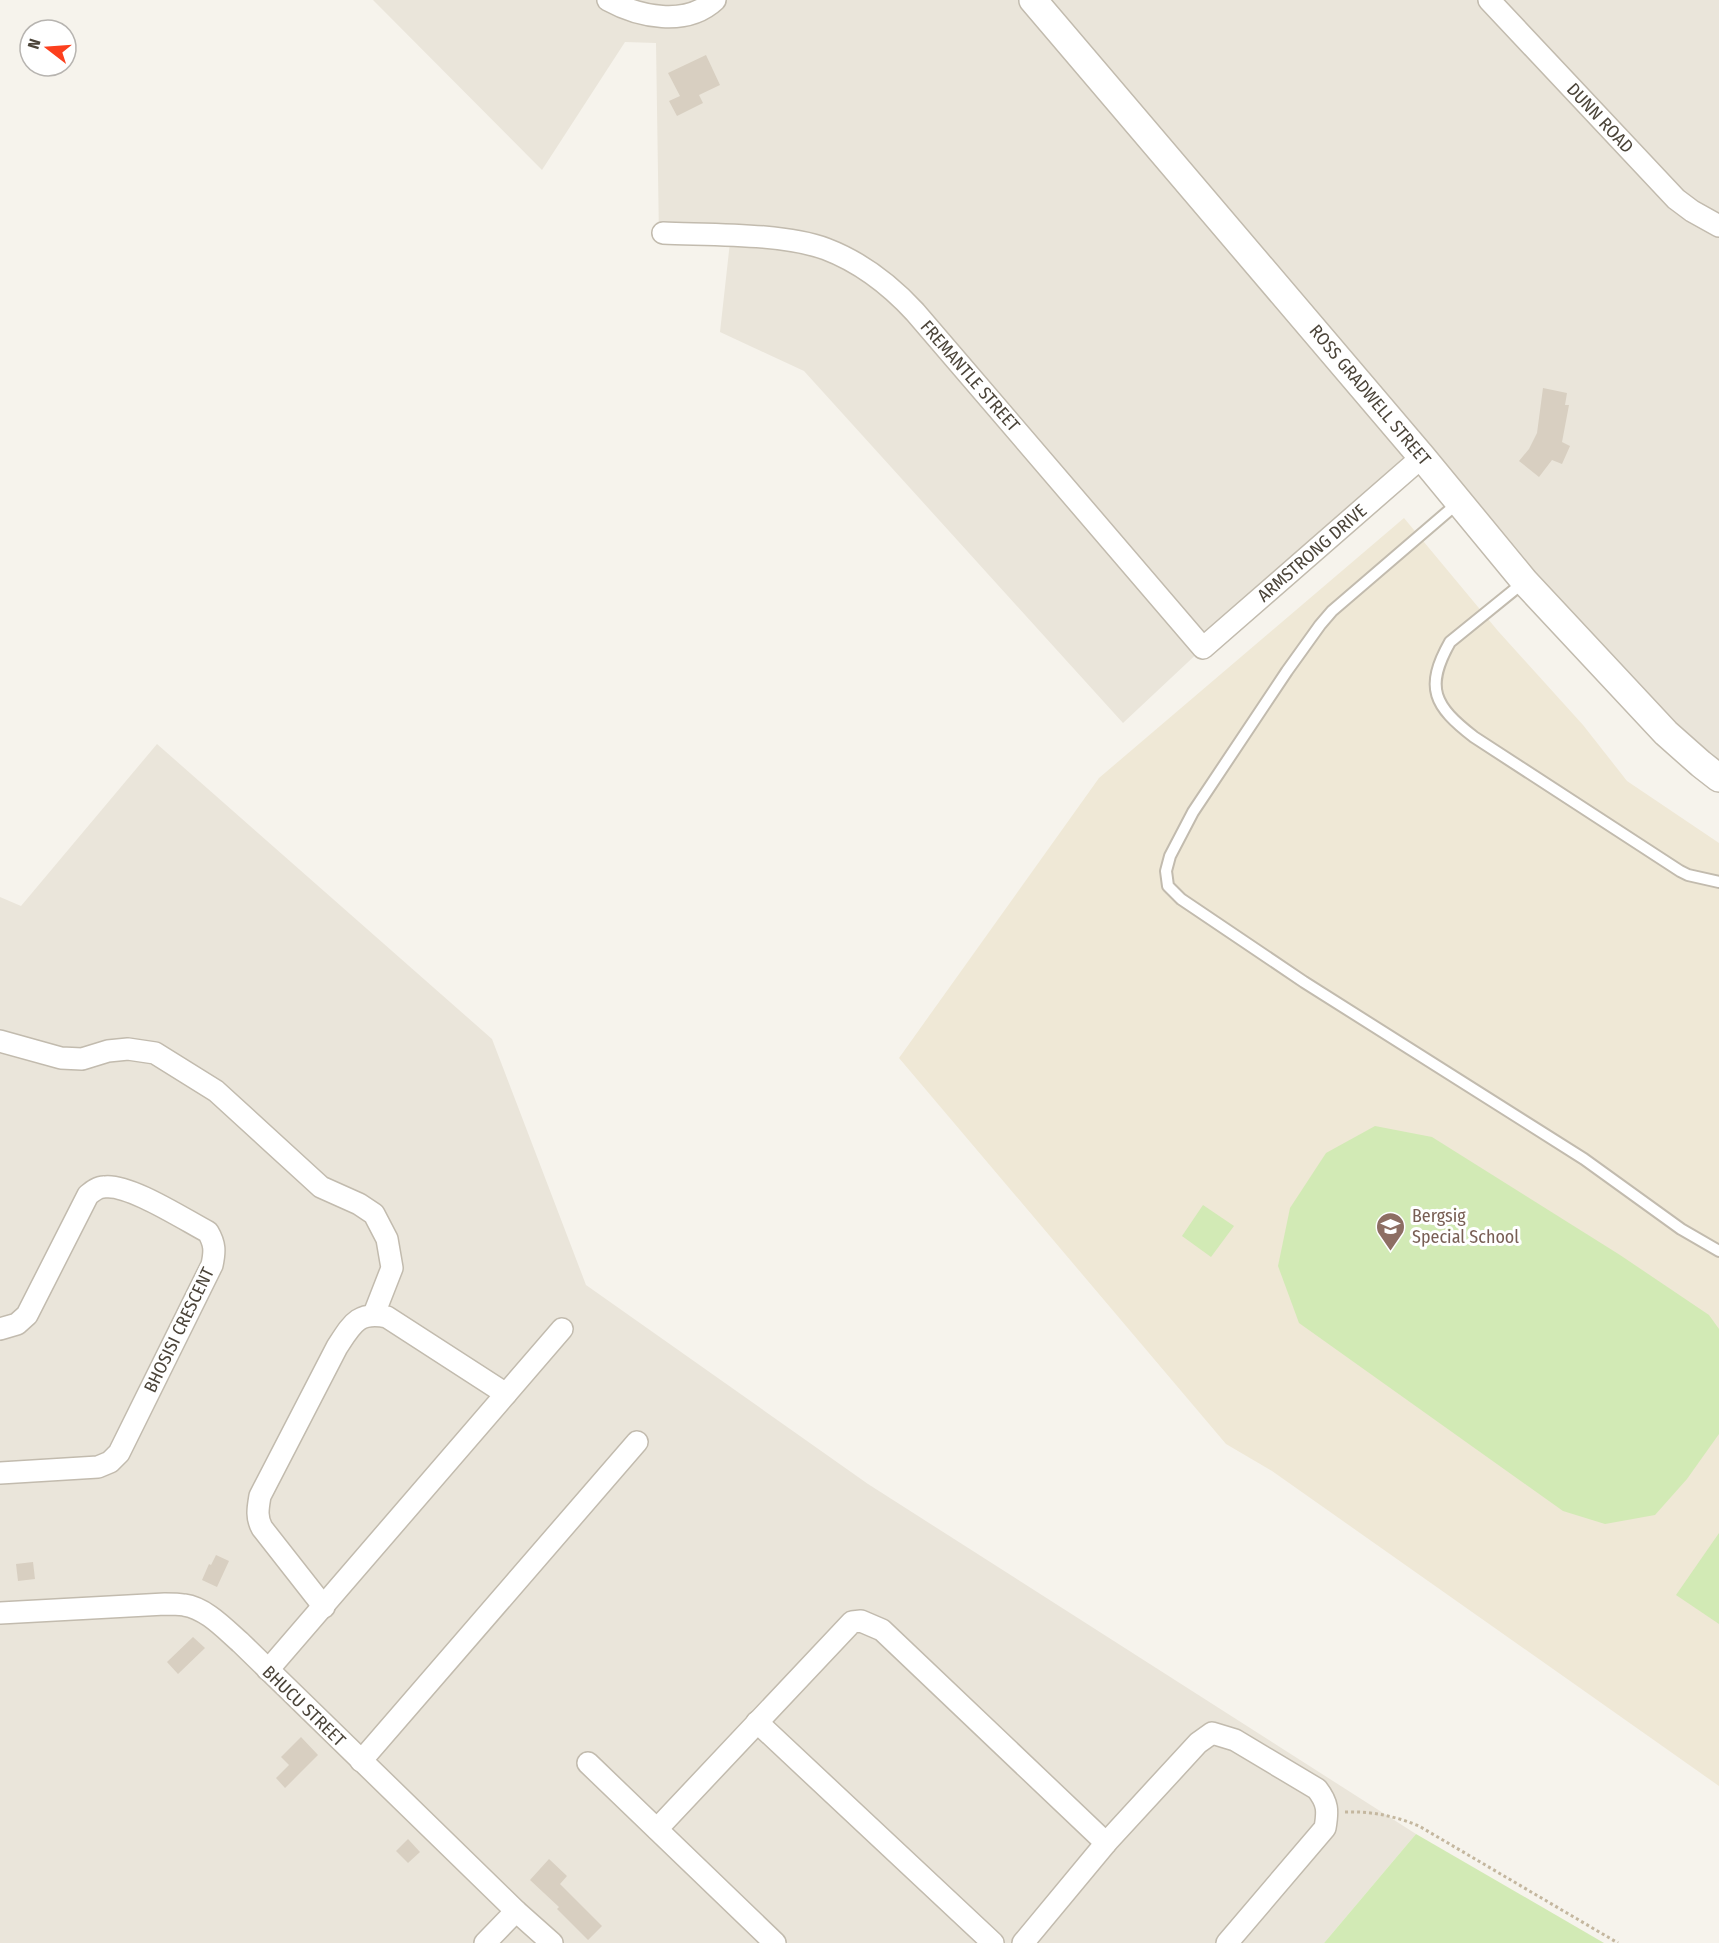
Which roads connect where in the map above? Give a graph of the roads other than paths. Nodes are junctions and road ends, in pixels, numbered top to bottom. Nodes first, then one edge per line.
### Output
1 (608, 0) edge
2 (715, 0) edge
3 (1033, 0) edge
4 (1489, 0) edge
5 (1719, 226) edge
6 (663, 233) dead end
7 (1422, 457) junction
8 (1459, 502) junction
9 (1525, 582) junction
10 (1203, 648) joint
11 (1719, 777) edge
12 (1719, 882) edge
13 (0, 1041) edge
14 (1719, 1251) edge
15 (374, 1314) junction
16 (0, 1329) edge
17 (562, 1329) dead end
18 (506, 1394) junction
19 (637, 1442) dead end
20 (0, 1473) edge
21 (324, 1606) junction
22 (0, 1613) edge
23 (268, 1670) junction
24 (757, 1722) junction
25 (361, 1761) junction
26 (588, 1763) dead end
27 (657, 1829) junction
28 (1106, 1843) junction
29 (516, 1911) junction
30 (485, 1943) edge
31 (552, 1943) edge
32 (775, 1943) edge
33 (993, 1943) edge
34 (1023, 1943) edge
35 (1227, 1943) edge

1 - 2 street
3 - 7 street, ROSS GRADWELL STREET
4 - 5 street, DUNN ROAD
6 - 10 street, FREMANTLE STREET
7 - 8 street, ROSS GRADWELL STREET
7 - 10 street, ARMSTRONG DRIVE
8 - 9 street, ROSS GRADWELL STREET
8 - 14 lane
9 - 11 street, ROSS GRADWELL STREET
9 - 12 lane
13 - 15 street
15 - 18 street
15 - 21 street
16 - 20 street, BHOSISI CRESCENT
17 - 18 street
18 - 21 street
19 - 25 street
21 - 23 street
22 - 23 street, BHUCU STREET
23 - 25 street, BHUCU STREET
24 - 27 street
24 - 28 street
24 - 33 street
25 - 29 street, BHUCU STREET
26 - 27 street
27 - 32 street
28 - 34 street
28 - 35 street
29 - 30 street
29 - 31 street, BHUCU STREET

